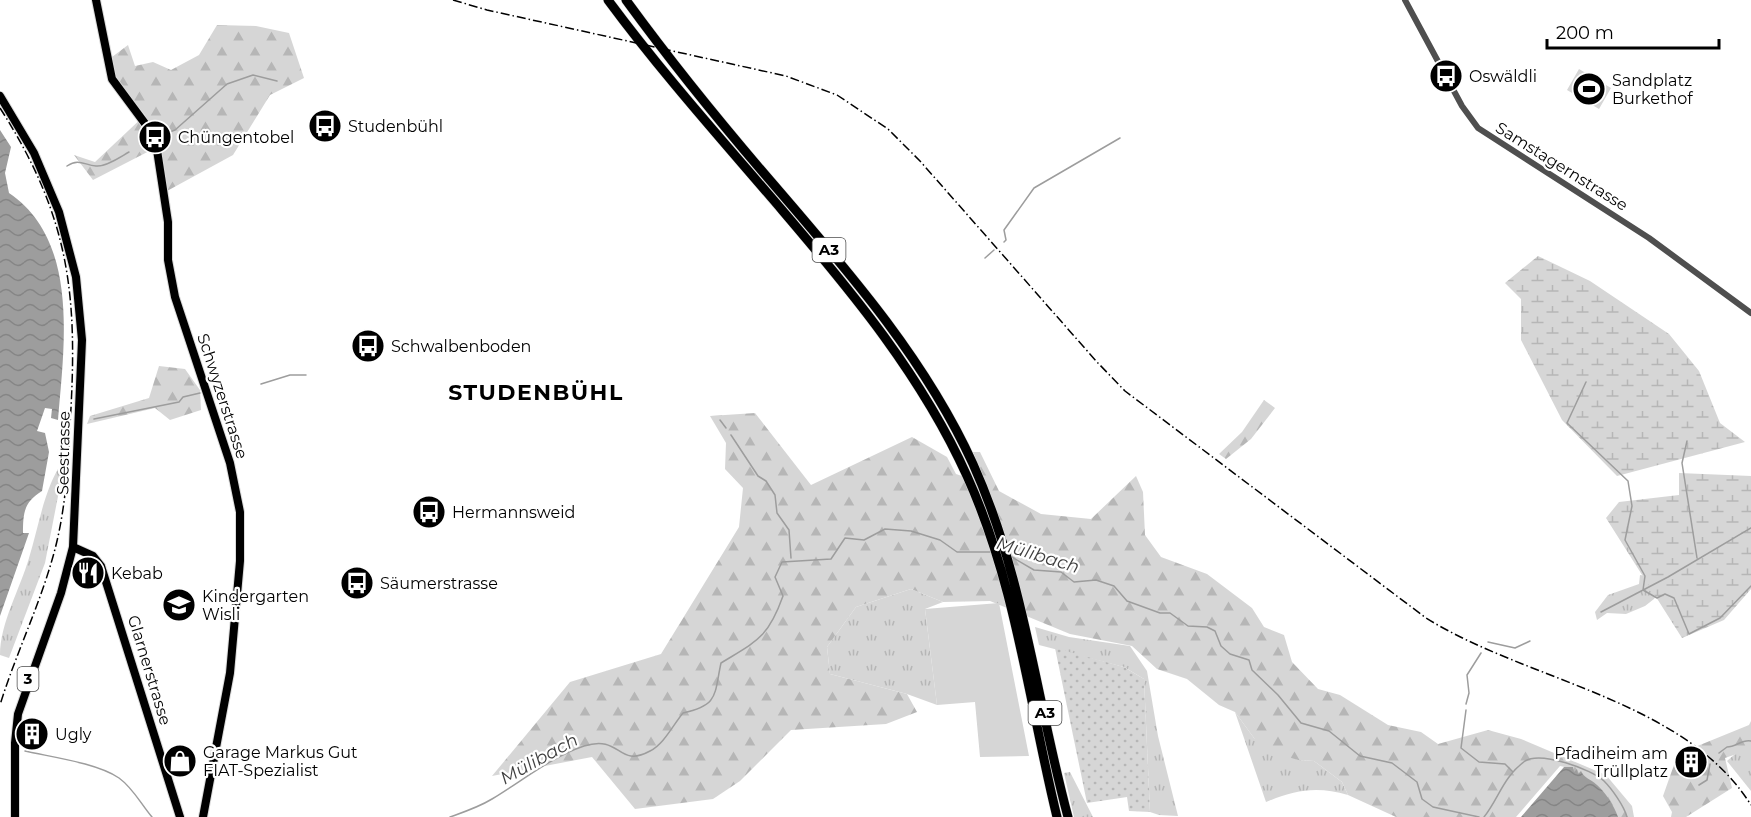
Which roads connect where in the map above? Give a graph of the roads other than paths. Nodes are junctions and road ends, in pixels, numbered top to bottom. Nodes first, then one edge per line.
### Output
1 (96, 0) edge
2 (608, 0) edge
3 (626, 0) edge
4 (1405, 0) edge
5 (0, 96) edge
6 (1751, 313) edge
7 (979, 491) junction
8 (73, 547) junction
9 (1017, 611) junction
10 (15, 817) edge
11 (180, 817) edge
12 (203, 817) edge
13 (1057, 817) edge
14 (1068, 817) edge

1 - 12 main road, Schwyzerstrasse
2 - 7 highway, A3
3 - 7 highway, A3
4 - 6 street, Samstagernstrasse
5 - 8 main road, Seestrasse / 3
7 - 9 highway, A3
8 - 10 main road, Seestrasse / 3
8 - 11 main road, Glarnerstrasse
9 - 13 highway, A3
9 - 14 highway, A3

